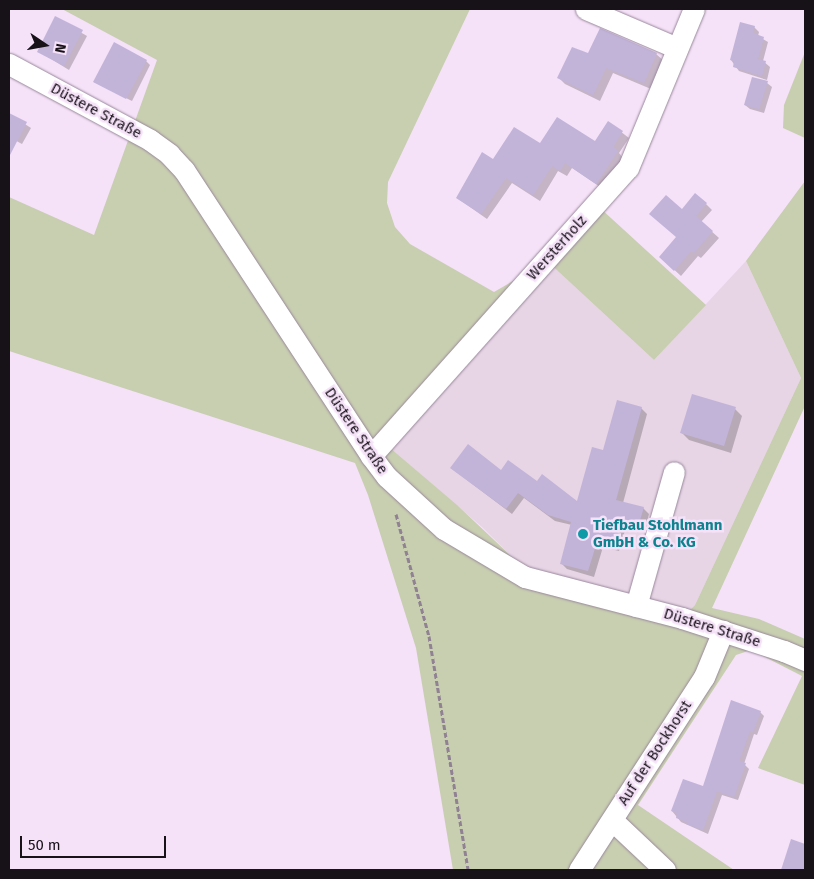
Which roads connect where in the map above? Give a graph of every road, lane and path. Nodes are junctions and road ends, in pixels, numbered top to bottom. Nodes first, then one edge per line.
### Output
1 (586, 9) edge
2 (694, 9) edge
3 (677, 48) junction
4 (9, 64) edge
5 (370, 456) junction
6 (674, 472) dead end
7 (386, 477) junction
8 (636, 606) junction
9 (723, 631) junction
10 (805, 660) edge
11 (612, 820) junction
12 (468, 870) edge
13 (579, 870) edge
14 (665, 870) edge

1 - 3 street
2 - 3 street, Wersterholz
3 - 5 street, Wersterholz
4 - 5 street, Düstere Straße
5 - 7 street, Düstere Straße
6 - 8 street
7 - 8 street, Düstere Straße
7 - 12 path
8 - 9 street, Düstere Straße
9 - 10 street, Düstere Straße
9 - 11 street, Auf der Bockhorst
11 - 13 street, Auf der Bockhorst
11 - 14 street

